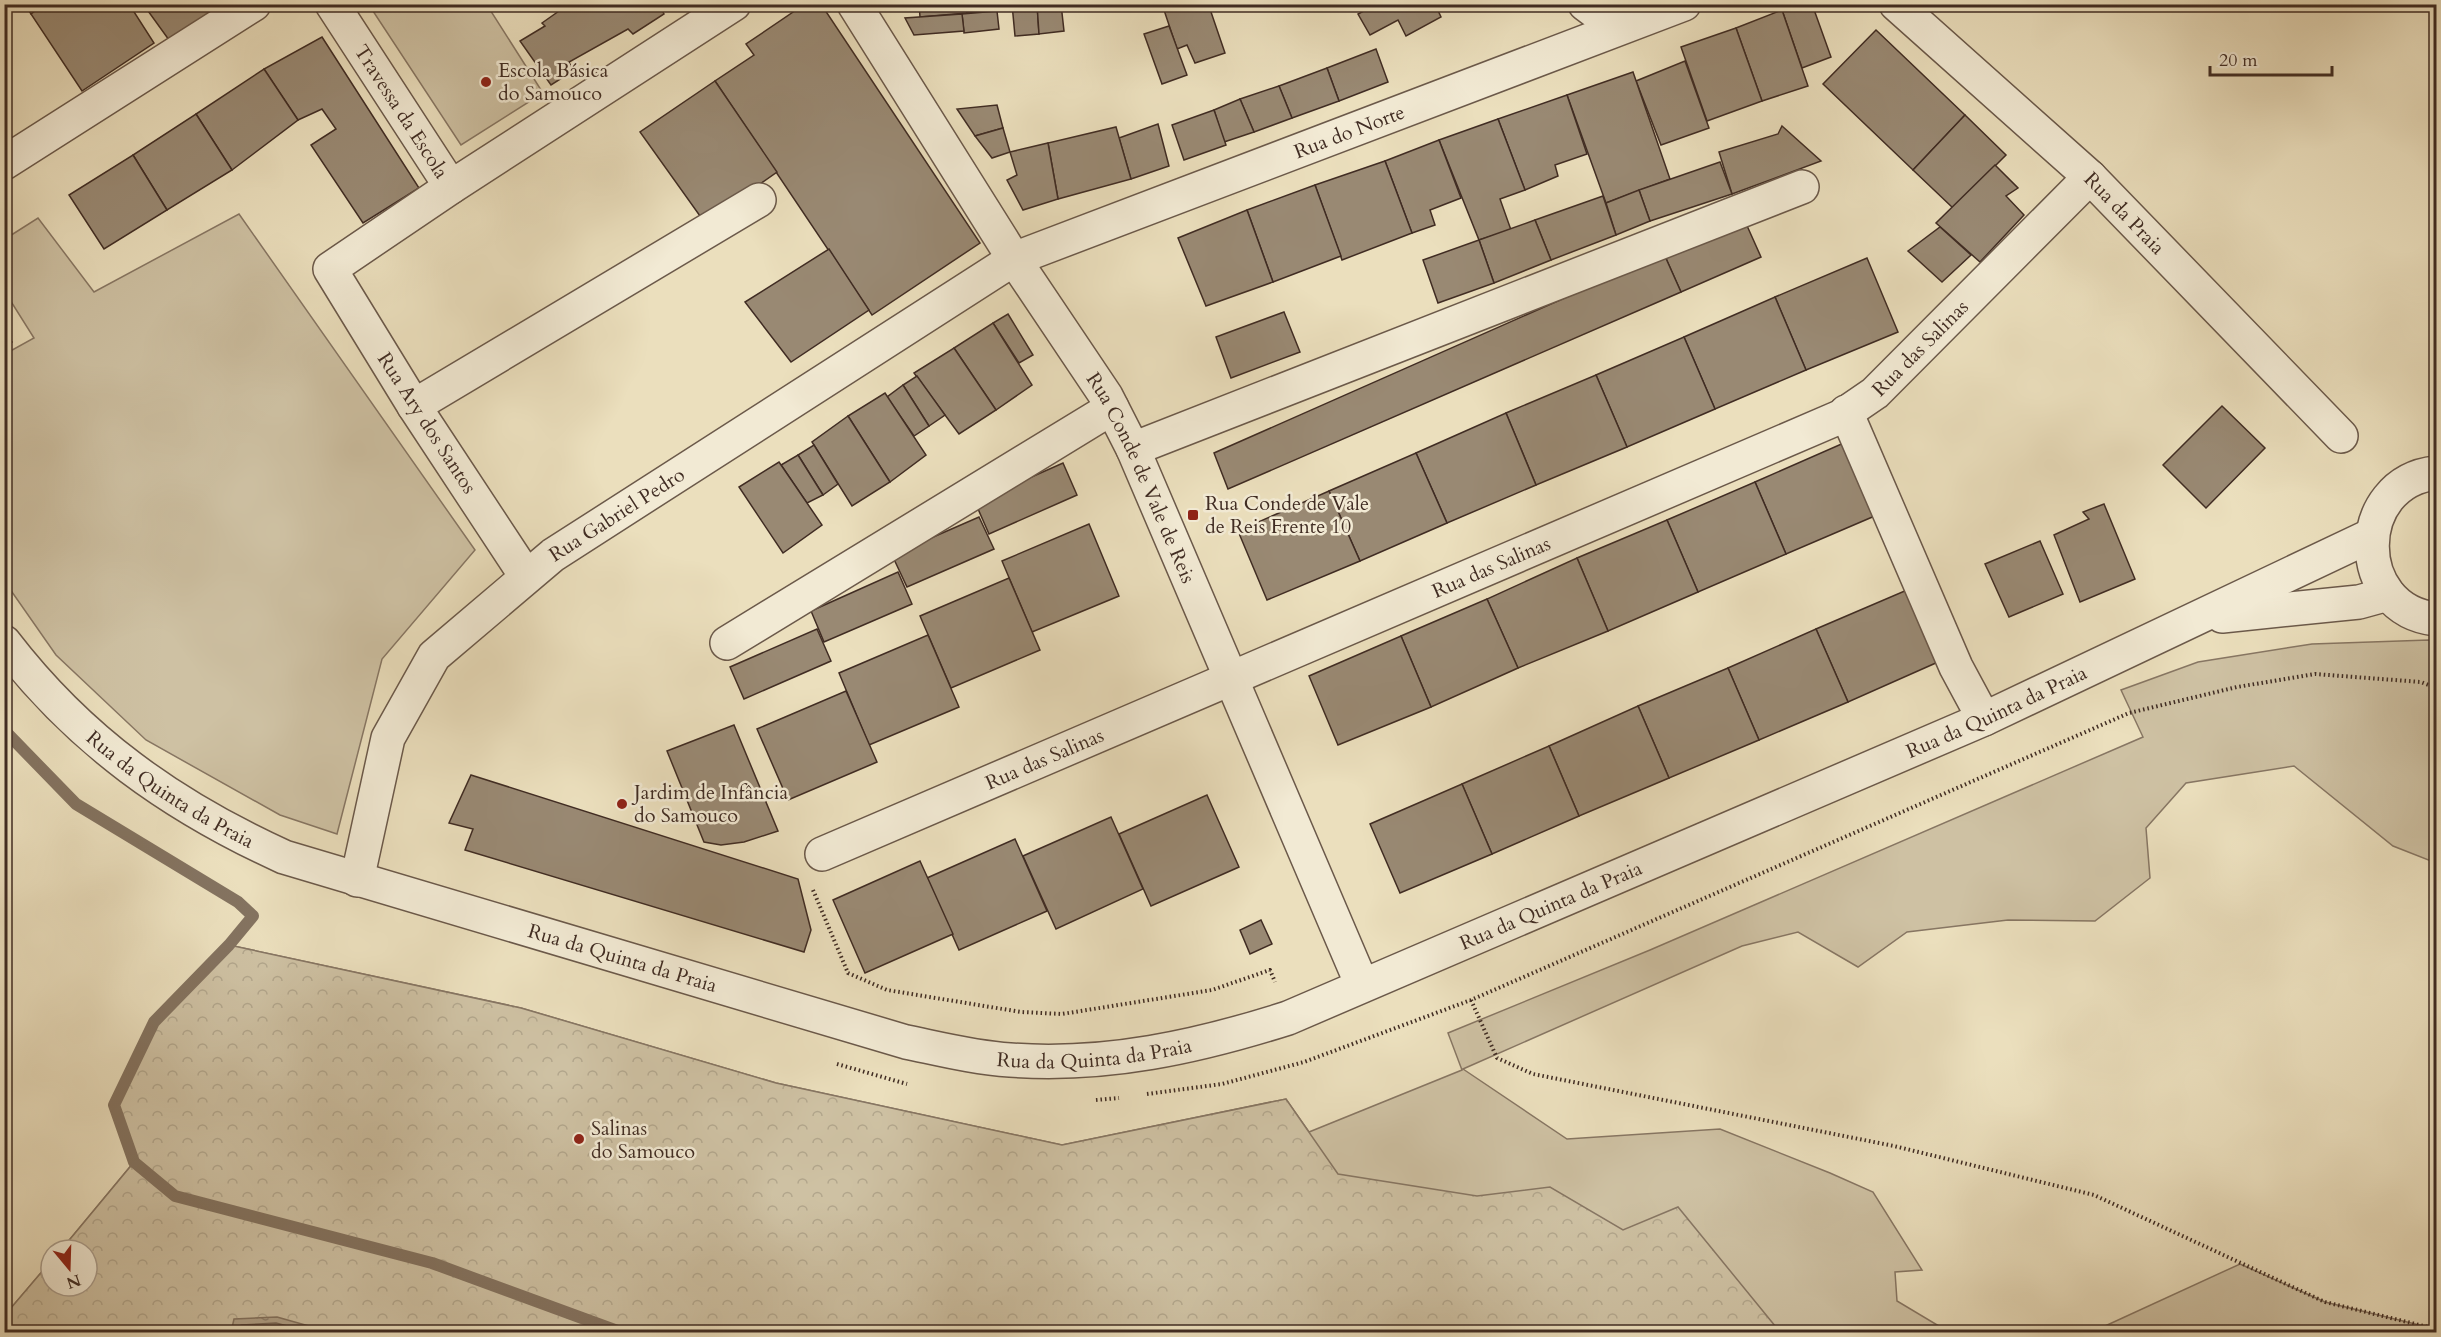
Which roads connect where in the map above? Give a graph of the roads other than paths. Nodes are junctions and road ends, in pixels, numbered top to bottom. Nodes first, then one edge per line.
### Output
1 (254, 4) edge
2 (332, 4) edge
3 (734, 4) edge
4 (854, 4) edge
5 (1585, 4) edge
6 (1684, 4) edge
7 (1896, 4) edge
8 (1617, 28) junction
9 (8, 153) edge
10 (2090, 177) junction
11 (451, 187) junction
12 (1802, 187) dead end
13 (759, 200) dead end
14 (1014, 259) junction
15 (414, 406) junction
16 (1112, 408) junction
17 (1846, 412) junction
18 (2341, 436) dead end
19 (1133, 449) junction
20 (2436, 473) edge
21 (2372, 535) junction
22 (526, 576) junction
23 (2388, 594) junction
24 (2199, 618) junction
25 (2436, 619) edge
26 (4, 642) edge
27 (727, 643) dead end
28 (1231, 678) junction
29 (1984, 719) junction
30 (822, 854) road end
31 (357, 880) junction
32 (1362, 985) junction

1 - 9 street
2 - 11 street, Travessa da Escola
3 - 11 street
4 - 14 street, Rua Conde de Vale de Reis
5 - 8 street
6 - 8 street, Rua do Norte
7 - 10 street, Rua da Praia
8 - 14 street, Rua do Norte
10 - 17 street, Rua das Salinas
10 - 18 street, Rua da Praia
11 - 15 street, Rua Ary dos Santos
12 - 19 street
13 - 15 street
14 - 16 street, Rua Conde de Vale de Reis
14 - 22 street, Rua Gabriel Pedro
15 - 22 street, Rua Ary dos Santos
16 - 19 street, Rua Conde de Vale de Reis
16 - 27 street
17 - 28 street, Rua das Salinas
17 - 29 street
19 - 28 street, Rua Conde de Vale de Reis
20 - 21 street
21 - 23 street
21 - 24 street, Rua da Quinta da Praia
22 - 31 street, Rua Gabriel Pedro
23 - 24 street
23 - 25 street
24 - 29 street, Rua da Quinta da Praia
26 - 31 street, Rua da Quinta da Praia
28 - 30 street, Rua das Salinas
28 - 32 street, Rua Conde de Vale de Reis
29 - 32 street, Rua da Quinta da Praia
31 - 32 street, Rua da Quinta da Praia

